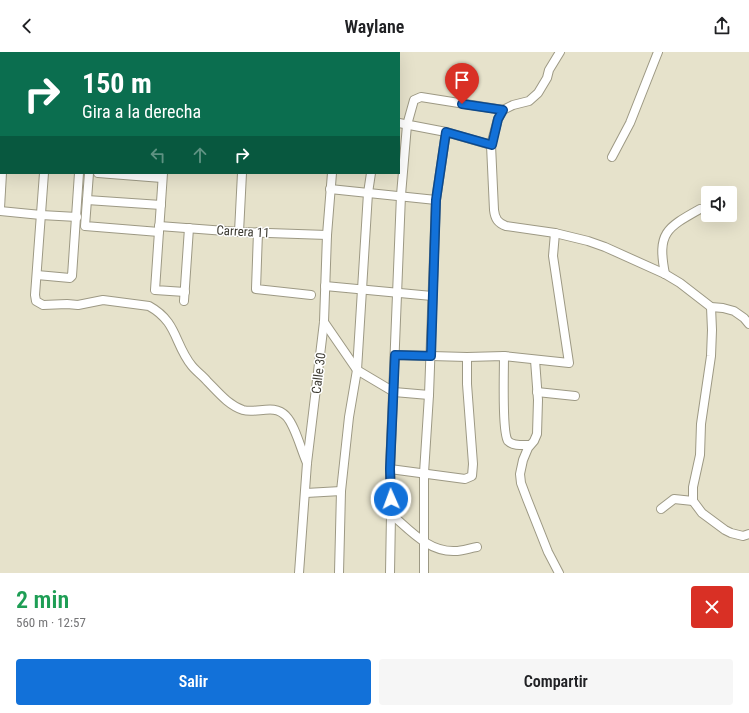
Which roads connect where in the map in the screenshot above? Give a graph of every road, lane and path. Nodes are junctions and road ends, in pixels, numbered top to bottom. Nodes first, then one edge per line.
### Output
1 (560, 52) edge
2 (658, 52) edge
3 (503, 110) junction
4 (403, 124) edge
5 (446, 132) junction
6 (492, 145) junction
7 (612, 157) dead end
8 (2, 174) edge
9 (44, 174) edge
10 (79, 174) edge
11 (89, 174) edge
12 (120, 174) edge
13 (242, 174) edge
14 (332, 174) edge
15 (371, 174) edge
16 (163, 176) edge
17 (330, 189) junction
18 (368, 193) junction
19 (401, 195) junction
20 (87, 200) junction
21 (436, 200) junction
22 (161, 205) junction
23 (700, 208) dead end
24 (0, 210) edge
25 (41, 215) junction
26 (77, 217) junction
27 (189, 228) junction
28 (159, 229) junction
29 (238, 232) junction
30 (258, 232) junction
31 (555, 233) junction
32 (327, 235) junction
33 (665, 274) junction
34 (37, 275) junction
35 (325, 286) junction
36 (363, 290) junction
37 (397, 293) junction
38 (311, 295) dead end
39 (432, 296) junction
40 (711, 307) junction
41 (324, 322) junction
42 (749, 324) edge
43 (395, 355) junction
44 (431, 356) junction
45 (504, 356) junction
46 (466, 357) junction
47 (535, 360) junction
48 (357, 370) junction
49 (394, 392) junction
50 (537, 392) junction
51 (429, 395) junction
52 (575, 396) dead end
53 (529, 445) junction
54 (307, 463) junction
55 (390, 469) junction
56 (424, 473) junction
57 (340, 491) junction
58 (306, 493) junction
59 (693, 501) junction
60 (661, 509) dead end
61 (391, 514) junction
62 (749, 534) edge
63 (423, 542) junction
64 (476, 547) dead end
65 (299, 573) edge
66 (339, 573) edge
67 (390, 573) edge
68 (424, 573) edge
69 (559, 573) edge

1 - 3 street
2 - 7 street
3 - 4 street
3 - 6 street
4 - 5 street
4 - 19 street
5 - 6 street
5 - 21 street
6 - 31 street
8 - 24 street
9 - 25 street
10 - 26 street
11 - 20 street
12 - 16 street
13 - 29 street
14 - 17 street, Calle 30
15 - 18 street
16 - 22 street
17 - 18 street
17 - 32 street, Calle 30
18 - 19 street
18 - 36 street
19 - 21 street
19 - 37 street
20 - 22 street
20 - 28 street, Carrera 11
21 - 39 street
22 - 28 street
23 - 33 street
24 - 25 street
25 - 26 street
25 - 34 street
26 - 34 street
27 - 28 street, Carrera 11
27 - 28 street
27 - 29 street, Carrera 11
29 - 30 street, Carrera 11
30 - 32 street, Carrera 11
30 - 38 street
31 - 33 street
31 - 47 street
32 - 35 street, Calle 30
33 - 40 street
34 - 54 street
35 - 36 street
35 - 41 street, Calle 30
36 - 37 street
36 - 48 street
37 - 39 street
37 - 43 street
39 - 44 street
40 - 42 street
40 - 59 street
41 - 48 street
41 - 54 street, Calle 30
43 - 44 street
43 - 49 street
44 - 46 street
44 - 51 street
45 - 46 street
45 - 47 street
45 - 53 street
46 - 56 street
47 - 50 street
48 - 49 street
48 - 57 street
49 - 51 street
49 - 55 street
50 - 52 street
50 - 53 street
51 - 56 street
53 - 69 street
54 - 58 street, Calle 30
55 - 56 street
55 - 61 street
56 - 63 street
57 - 58 street
57 - 66 street
58 - 65 street, Calle 30
59 - 60 street
59 - 62 street
61 - 63 street
61 - 67 street
63 - 64 street
63 - 68 street

